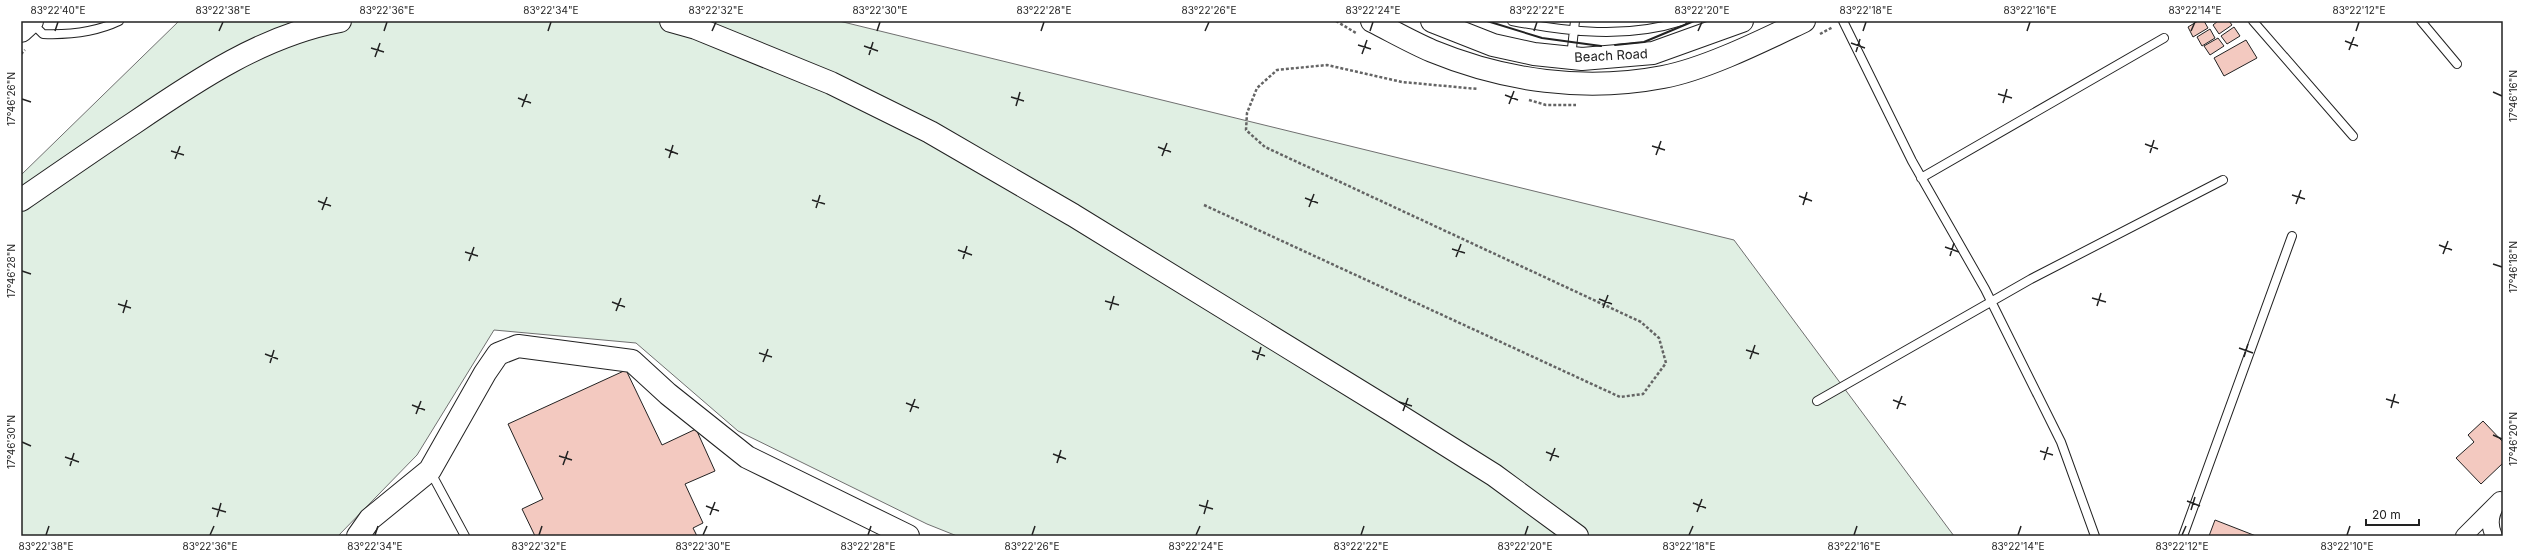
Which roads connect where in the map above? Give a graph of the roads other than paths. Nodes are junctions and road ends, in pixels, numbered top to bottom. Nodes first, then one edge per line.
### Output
1 (119, 21) edge
2 (340, 21) edge
3 (671, 21) edge
4 (1372, 21) edge
5 (1432, 21) edge
6 (1512, 21) edge
7 (1575, 21) edge
8 (1682, 21) edge
9 (1742, 21) edge
10 (1804, 21) edge
11 (1843, 21) edge
12 (2253, 21) edge
13 (2421, 21) edge
14 (28, 25) edge
15 (1573, 31) junction
16 (2164, 38) dead end
17 (1571, 58) junction
18 (2456, 64) dead end
19 (2353, 136) dead end
20 (1921, 178) junction
21 (2224, 180) dead end
22 (21, 200) edge
23 (2292, 236) dead end
24 (1990, 303) junction
25 (1817, 401) dead end
26 (430, 470) junction
27 (2501, 498) edge
28 (358, 536) edge
29 (465, 536) edge
30 (908, 536) edge
31 (1577, 536) edge
32 (2095, 536) edge
33 (2183, 536) edge
34 (2464, 536) edge
35 (2494, 536) edge

1 - 14 lane
2 - 22 street
3 - 31 street
4 - 10 street
5 - 17 street, Beach Road
6 - 15 lane
7 - 15 lane
8 - 15 lane
9 - 17 street, Beach Road
11 - 20 lane
12 - 19 lane
13 - 18 lane
15 - 17 lane
16 - 20 lane
20 - 24 lane
21 - 24 lane
23 - 33 lane
24 - 25 lane
24 - 32 lane
26 - 28 street
26 - 29 lane
26 - 30 street
27 - 34 street
27 - 35 street

